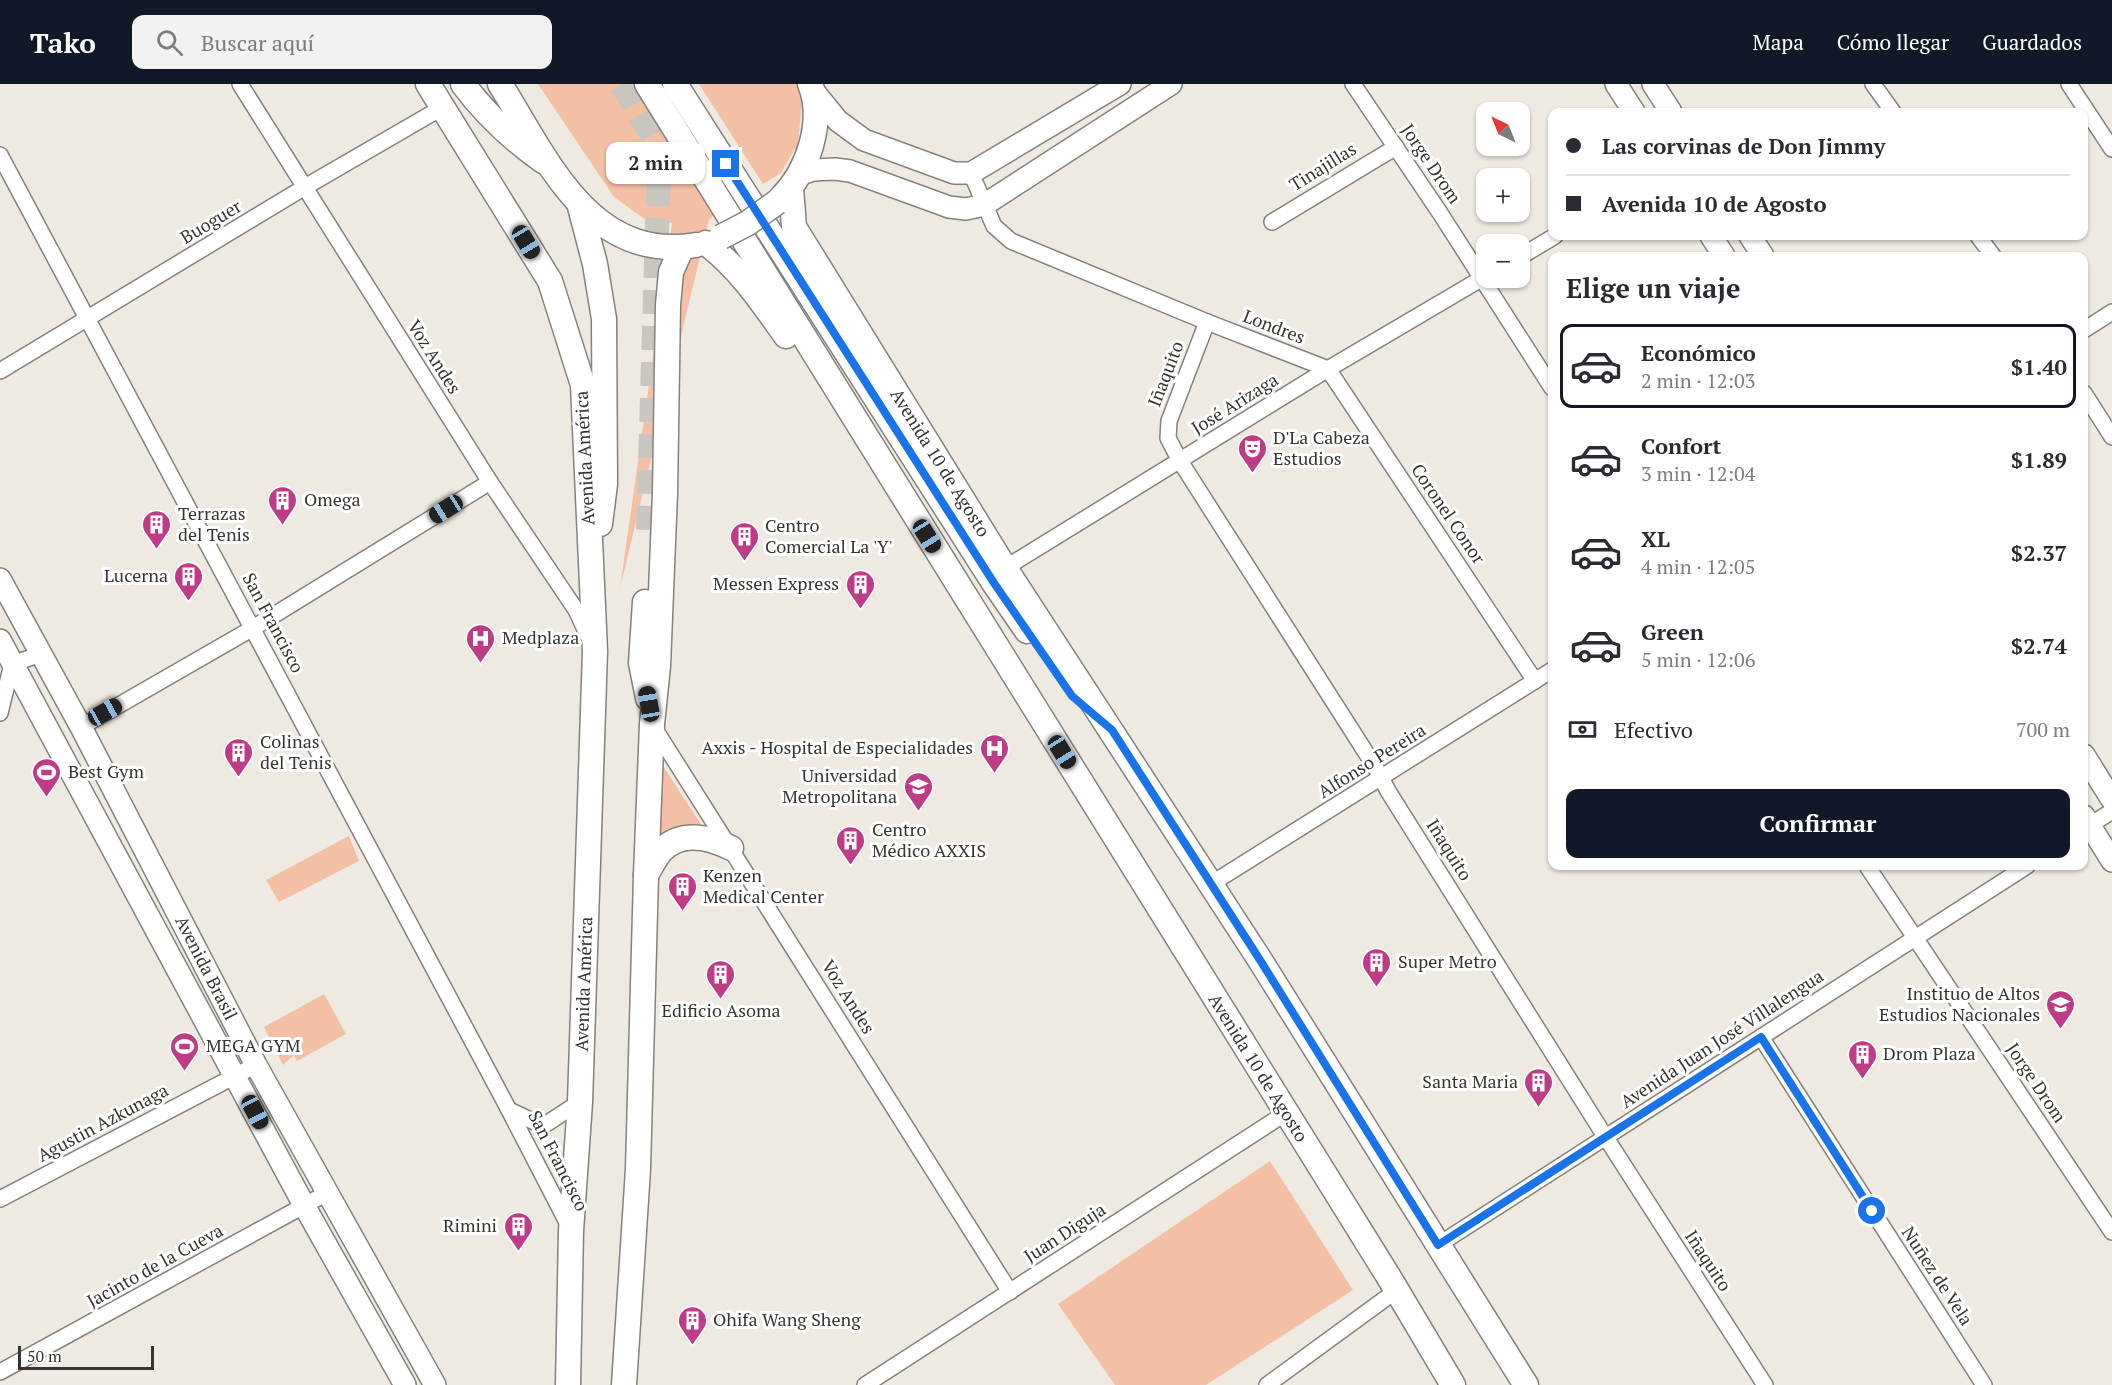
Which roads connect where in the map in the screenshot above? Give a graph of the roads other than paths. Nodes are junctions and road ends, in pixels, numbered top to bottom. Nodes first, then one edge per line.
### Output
1 (240, 84) edge
2 (428, 84) edge
3 (463, 84) edge
4 (500, 84) edge
5 (646, 84) edge
6 (675, 84) edge
7 (1171, 84) edge
8 (1353, 84) edge
9 (1616, 84) edge
10 (1653, 84) edge
11 (1873, 84) edge
12 (2069, 84) edge
13 (1111, 86) edge
14 (811, 87) edge
15 (443, 107) junction
16 (1631, 108) edge
17 (1668, 108) edge
18 (1890, 108) edge
19 (2085, 108) edge
20 (2088, 113) edge
21 (1123, 114) junction
22 (1396, 147) junction
23 (2112, 149) edge
24 (0, 155) edge
25 (552, 168) junction
26 (971, 173) junction
27 (305, 187) junction
28 (789, 188) junction
29 (579, 203) junction
30 (984, 205) junction
31 (1272, 222) dead end
32 (714, 240) junction
33 (1548, 240) edge
34 (682, 247) junction
35 (1530, 250) edge
36 (1476, 264) edge
37 (1476, 282) edge
38 (1492, 288) edge
39 (2112, 312) edge
40 (88, 318) junction
41 (1207, 322) junction
42 (2088, 327) edge
43 (1328, 369) junction
44 (0, 371) edge
45 (1548, 381) edge
46 (2088, 399) edge
47 (2112, 437) edge
48 (1180, 461) junction
49 (490, 482) junction
50 (648, 531) tunnel mouth
51 (1005, 568) junction
52 (0, 579) edge
53 (592, 583) junction
54 (253, 628) junction
55 (0, 640) edge
56 (595, 651) junction
57 (41, 654) junction
58 (12, 664) junction
59 (1548, 673) edge
60 (1535, 681) junction
61 (0, 713) edge
62 (652, 724) junction
63 (81, 726) junction
64 (1112, 730) junction
65 (1062, 752) junction
66 (2088, 762) edge
67 (1381, 779) junction
68 (2112, 800) edge
69 (2112, 811) edge
70 (2088, 822) edge
71 (2088, 827) edge
72 (731, 848) junction
73 (2112, 861) edge
74 (1871, 870) edge
75 (2021, 870) edge
76 (646, 875) junction
77 (1211, 884) junction
78 (1916, 937) junction
79 (1761, 1037) junction
80 (255, 1065) junction
81 (235, 1074) junction
82 (580, 1102) junction
83 (509, 1110) junction
84 (1286, 1113) junction
85 (1606, 1137) junction
86 (327, 1193) junction
87 (0, 1199) edge
88 (305, 1207) junction
89 (572, 1231) junction
90 (2112, 1232) edge
91 (1438, 1245) junction
92 (1397, 1290) junction
93 (1010, 1292) junction
94 (0, 1372) edge
95 (405, 1385) edge
96 (435, 1385) edge
97 (568, 1385) edge
98 (624, 1385) edge
99 (865, 1385) edge
100 (1267, 1385) edge
101 (1453, 1385) edge
102 (1526, 1385) edge
103 (1765, 1385) edge
104 (1984, 1385) edge

1 - 27 street, Voz Andes
2 - 15 main road, Avenida América
3 - 25 main road
4 - 25 main road, Avenida 10 de Agosto
5 - 65 main road, Avenida 10 de Agosto
6 - 64 main road, Avenida 10 de Agosto
7 - 21 street
8 - 22 street, Jorge Drom
9 - 16 street
10 - 17 street
11 - 18 street
12 - 19 street
13 - 21 street
13 - 26 street
14 - 26 street
14 - 28 main road, Avenida 10 de Agosto
15 - 27 street, Buoguer
15 - 53 main road, Avenida América
20 - 23 street
21 - 30 street
22 - 31 street, Tinajillas
22 - 36 street, Jorge Drom
24 - 40 street, San Francisco
25 - 29 main road, Avenida 10 de Agosto
26 - 30 street, Londres
27 - 40 street, Buoguer
27 - 49 street, Voz Andes
28 - 30 street
28 - 32 main road, Avenida 10 de Agosto, bridge
28 - 51 main road, Avenida 10 de Agosto
29 - 34 main road, Avenida 10 de Agosto
29 - 53 main road, Avenida América
30 - 41 street, Londres
32 - 34 main road, Avenida 10 de Agosto
32 - 65 main road, Avenida 10 de Agosto
33 - 35 street
34 - 62 main road
37 - 43 street, José Arizaga
38 - 45 street, Jorge Drom
39 - 42 street
40 - 44 street, Buoguer
40 - 54 street, San Francisco
41 - 43 street, Londres
41 - 48 street, Iñaquito
43 - 48 street, José Arizaga
43 - 60 street, Coronel Conor
46 - 47 street
48 - 51 street, José Arizaga
48 - 67 street, Iñaquito
49 - 54 street
49 - 56 street, Voz Andes
50 - 62 main road
51 - 64 main road, Avenida 10 de Agosto
52 - 57 street, Avenida Brasil
53 - 56 main road, Avenida América
54 - 63 street
54 - 83 street, San Francisco
55 - 58 street, Avenida Brasil
56 - 82 main road, Avenida América
57 - 58 street
57 - 63 street, Avenida Brasil
58 - 61 street
58 - 81 street, Avenida Brasil
59 - 60 street, Alfonso Pereira
60 - 67 street, Alfonso Pereira
62 - 72 street, Voz Andes
62 - 76 main road
63 - 80 street, Avenida Brasil
64 - 77 main road, Avenida 10 de Agosto
65 - 84 main road, Avenida 10 de Agosto
66 - 68 street
67 - 77 street, Alfonso Pereira
67 - 85 street, Iñaquito
69 - 70 street
71 - 73 street
72 - 76 main road
72 - 93 street, Voz Andes
74 - 78 street, Jorge Drom
75 - 78 street, Avenida Juan José Villalengua
76 - 98 main road
77 - 91 main road, Avenida 10 de Agosto
78 - 79 street, Avenida Juan José Villalengua
78 - 90 street, Jorge Drom
79 - 85 street, Avenida Juan José Villalengua
79 - 104 street, Nuñez de Vela
80 - 81 street, Agustin Azkunaga
80 - 86 street, Avenida Brasil
81 - 87 street, Agustin Azkunaga
81 - 88 street, Avenida Brasil
82 - 83 street, San Francisco
82 - 89 main road, Avenida América
83 - 89 street, San Francisco
84 - 92 main road, Avenida 10 de Agosto
84 - 93 street, Juan Diguja
85 - 91 street, Avenida Juan José Villalengua
85 - 103 street, Iñaquito
86 - 88 street, Jacinto de la Cueva
86 - 96 street, Avenida Brasil
88 - 94 street, Jacinto de la Cueva
88 - 95 street, Avenida Brasil
89 - 97 main road, Avenida América
91 - 102 main road, Avenida 10 de Agosto
92 - 100 street
92 - 101 main road, Avenida 10 de Agosto
93 - 99 street, Juan Diguja

